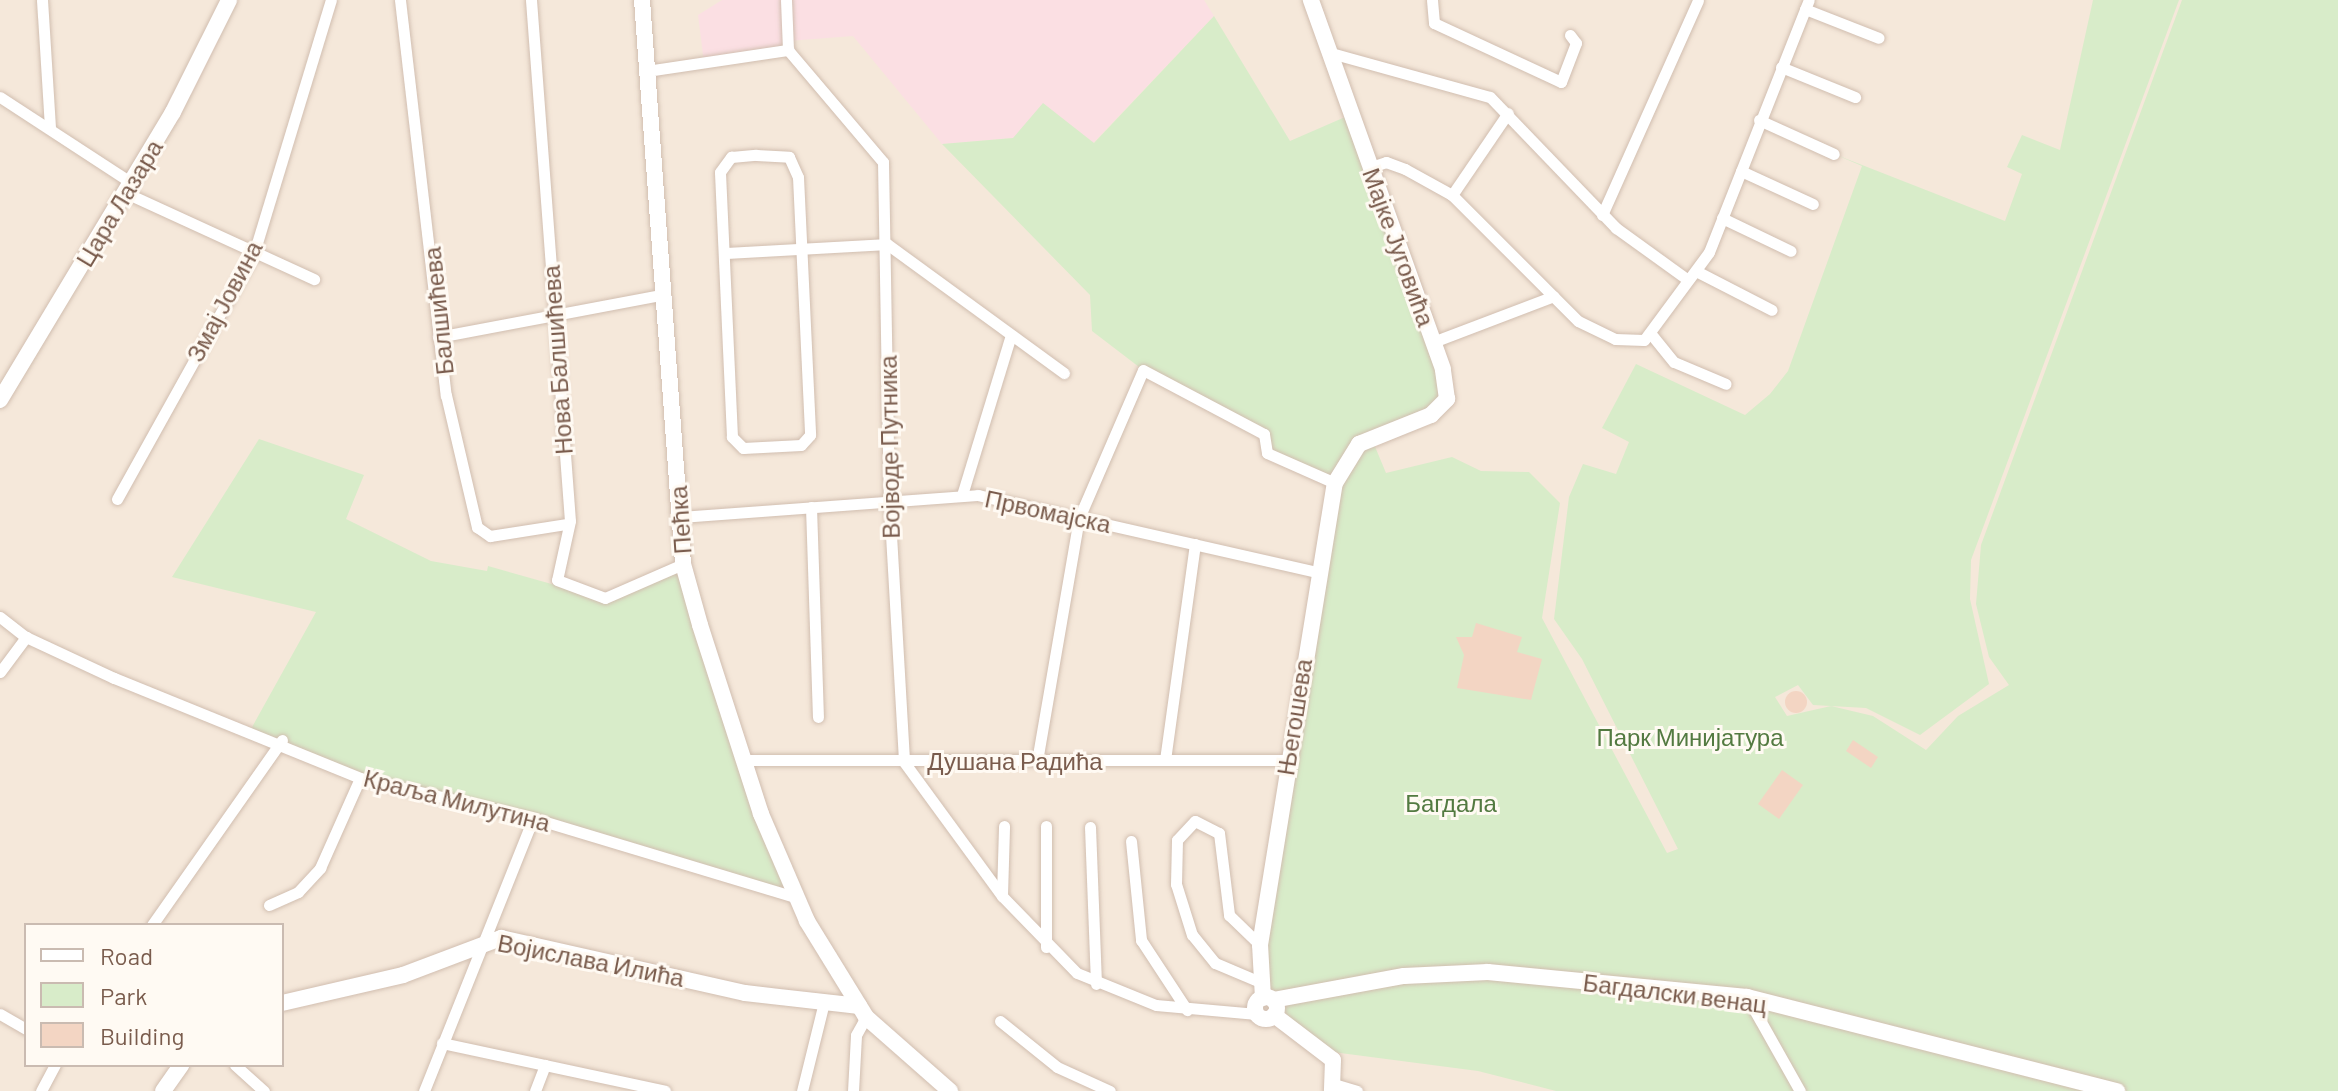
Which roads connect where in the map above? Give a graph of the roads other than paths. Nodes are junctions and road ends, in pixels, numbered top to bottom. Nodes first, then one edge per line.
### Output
1 (42, 0) edge
2 (229, 0) edge
3 (331, 0) edge
4 (400, 0) edge
5 (531, 0) edge
6 (642, 0) edge
7 (1311, 0) edge
8 (1432, 0) edge
9 (1698, 0) edge
10 (786, 3) edge
11 (1807, 5) edge
12 (1570, 35) dead end
13 (1879, 38) dead end
14 (788, 50) junction
15 (1331, 53) junction
16 (1781, 67) junction
17 (647, 71) junction
18 (0, 97) edge
19 (1855, 97) dead end
20 (1508, 113) junction
21 (1759, 120) junction
22 (50, 127) junction
23 (1834, 154) dead end
24 (1371, 167) junction
25 (1741, 171) junction
26 (129, 188) junction
27 (1452, 195) junction
28 (1813, 204) dead end
29 (1602, 215) junction
30 (1722, 218) junction
31 (887, 244) junction
32 (801, 250) junction
33 (1791, 251) dead end
34 (254, 253) junction
35 (727, 253) junction
36 (1696, 271) junction
37 (1684, 277) junction
38 (314, 279) dead end
39 (665, 294) junction
40 (1554, 296) junction
41 (1772, 310) dead end
42 (554, 318) junction
43 (1011, 335) junction
44 (438, 337) junction
45 (1647, 337) junction
46 (1433, 342) junction
47 (1064, 373) dead end
48 (1726, 384) dead end
49 (0, 400) edge
50 (1359, 444) joint
51 (1335, 483) junction
52 (962, 495) junction
53 (117, 499) dead end
54 (889, 500) junction
55 (811, 507) junction
56 (679, 517) junction
57 (1079, 518) junction
58 (567, 524) junction
59 (1195, 544) junction
60 (683, 564) junction
61 (1317, 572) junction
62 (0, 617) edge
63 (26, 637) junction
64 (0, 672) edge
65 (818, 717) dead end
66 (282, 740) junction
67 (742, 760) junction
68 (1165, 760) junction
69 (1287, 760) junction
70 (1037, 761) junction
71 (904, 762) junction
72 (360, 778) junction
73 (533, 818) junction
74 (1004, 826) dead end
75 (1046, 826) dead end
76 (1090, 827) dead end
77 (1131, 841) dead end
78 (1002, 896) junction
79 (795, 897) junction
80 (269, 905) dead end
81 (153, 923) edge
82 (483, 940) junction
83 (1260, 945) junction
84 (1046, 947) junction
85 (1096, 984) junction
86 (1747, 997) junction
87 (1265, 1002) junction
88 (284, 1003) edge
89 (823, 1006) junction
90 (1187, 1010) junction
91 (862, 1012) junction
92 (0, 1014) edge
93 (1000, 1021) dead end
94 (24, 1028) edge
95 (442, 1043) junction
96 (545, 1065) junction
97 (54, 1067) edge
98 (180, 1067) edge
99 (237, 1067) edge
100 (2077, 1086) edge
101 (630, 1087) edge
102 (1333, 1087) edge
103 (41, 1091) edge
104 (163, 1091) edge
105 (264, 1091) edge
106 (424, 1091) edge
107 (535, 1091) edge
108 (665, 1091) edge
109 (802, 1091) edge
110 (853, 1091) edge
111 (950, 1091) edge
112 (1110, 1091) edge
113 (1357, 1091) edge
114 (1800, 1091) edge
115 (2117, 1091) edge

1 - 22 street
2 - 26 street, Цара Лазара
3 - 34 street, Змај Јовина
4 - 44 street, Балшићева
5 - 42 street, Нова Балшићева
6 - 17 street, Пећка
7 - 15 street, Мајке Југовића
8 - 12 street
9 - 29 street
10 - 14 street
11 - 13 street
11 - 16 street
14 - 17 street
14 - 31 street, Војводе Путника
15 - 20 street
15 - 24 street, Мајке Југовића
16 - 19 street
16 - 21 street
17 - 39 street, Пећка
18 - 22 street
20 - 27 street
20 - 29 street
21 - 23 street
21 - 25 street
22 - 26 street
24 - 27 street
24 - 46 street, Мајке Југовића
25 - 28 street
25 - 30 street
26 - 34 street
26 - 49 street, Цара Лазара
27 - 40 street
29 - 37 street
30 - 33 street
30 - 36 street
31 - 32 street
31 - 43 street
31 - 54 street, Војводе Путника
32 - 35 street
32 - 35 street
32 - 35 street
34 - 38 street
34 - 53 street, Змај Јовина
36 - 37 street
36 - 41 street
37 - 45 street
39 - 42 street
39 - 56 street, Пећка
40 - 45 street
40 - 46 street
42 - 44 street
42 - 58 street, Нова Балшићева
43 - 47 street
43 - 52 street
44 - 58 street, Балшићева
45 - 48 street
46 - 50 street, Мајке Југовића
50 - 51 street, Његошева
51 - 57 street
51 - 61 street, Његошева
52 - 54 street, Првомајска
52 - 57 street, Првомајска
54 - 55 street, Првомајска
54 - 71 street, Војводе Путника
55 - 56 street, Првомајска
55 - 65 street
56 - 60 street, Пећка
57 - 59 street, Првомајска
57 - 70 street
58 - 60 street, Нова Балшићева
59 - 61 street, Првомајска
59 - 68 street
60 - 67 street, Пећка
61 - 69 street, Његошева
62 - 63 street, Краља Милутина
63 - 64 street
63 - 66 street, Краља Милутина
66 - 72 street, Краља Милутина
66 - 81 street
67 - 71 street, Душана Радића
67 - 79 street, Пећка
68 - 69 street, Душана Радића
68 - 70 street, Душана Радића
69 - 83 street, Његошева
70 - 71 street, Душана Радића
71 - 78 street
72 - 73 street, Краља Милутина
72 - 80 street
73 - 79 street, Краља Милутина
73 - 82 street
74 - 78 street
75 - 84 street
76 - 85 street
77 - 90 street
78 - 84 street
79 - 91 street, Пећка
82 - 88 street, Војислава Илића
82 - 89 street, Војислава Илића
82 - 95 street
83 - 87 street, Његошева
83 - 87 street
84 - 85 street
85 - 90 street
86 - 87 street, Багдалски венац
86 - 100 street, Багдалски венац
86 - 114 street
87 - 90 street
87 - 102 street
89 - 91 street, Војислава Илића
89 - 109 street
91 - 110 street
91 - 111 street, Пећка
92 - 94 street
93 - 112 street
95 - 96 street
95 - 106 street
96 - 101 street
96 - 107 street
97 - 103 street
98 - 104 street
99 - 105 street
100 - 115 street, Багдалски венац
101 - 108 street
102 - 113 street

